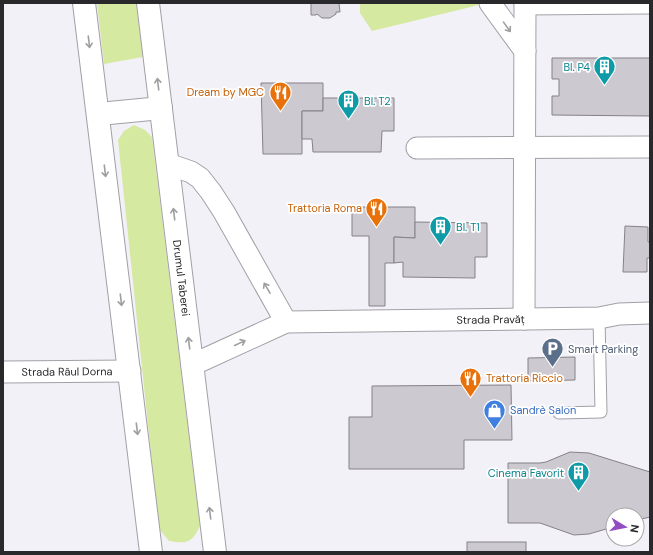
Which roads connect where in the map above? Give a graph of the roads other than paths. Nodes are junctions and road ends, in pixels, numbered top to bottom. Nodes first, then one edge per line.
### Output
1 (84, 3) edge
2 (148, 3) edge
3 (490, 3) edge
4 (526, 3) edge
5 (649, 3) edge
6 (525, 51) junction
7 (161, 108) junction
8 (98, 114) junction
9 (650, 147) edge
10 (417, 148) dead end
11 (524, 148) junction
12 (168, 164) junction
13 (650, 314) edge
14 (599, 318) junction
15 (524, 319) junction
16 (286, 322) junction
17 (192, 365) junction
18 (130, 371) junction
19 (13, 372) edge
20 (559, 413) dead end
21 (209, 548) edge
22 (155, 550) edge

1 -> 8 main road
7 -> 2 main road, Drumul Taberei
3 -> 6 street
4 - 5 street
4 - 6 street, Strada Pravăț
6 - 11 street, Strada Pravăț
7 - 8 main road
7 - 12 main road, Drumul Taberei
8 -> 18 main road
9 - 11 street
10 - 11 street
11 - 15 street, Strada Pravăț
16 -> 12 street
17 -> 12 main road, Drumul Taberei
13 - 14 street
14 - 15 street
14 - 20 lane
15 - 16 street, Strada Pravăț
17 -> 16 street
21 -> 17 main road, Drumul Taberei
18 - 19 street, Strada Râul Dorna
18 -> 22 main road

